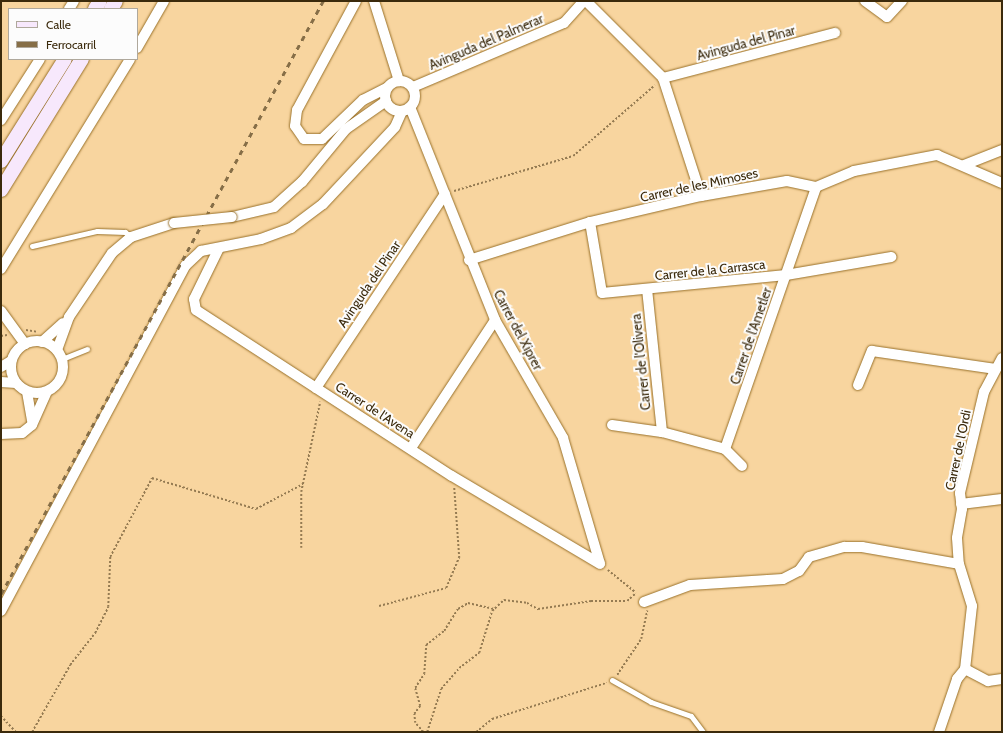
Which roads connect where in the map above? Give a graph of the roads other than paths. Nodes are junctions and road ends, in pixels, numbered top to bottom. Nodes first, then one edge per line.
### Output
1 (164, 1) edge
2 (356, 1) edge
3 (374, 1) edge
4 (585, 1) edge
5 (865, 1) edge
6 (902, 1) edge
7 (835, 33) dead end
8 (138, 46) edge
9 (39, 60) edge
10 (64, 60) edge
11 (81, 60) edge
12 (129, 60) edge
13 (663, 78) junction
14 (399, 80) junction
15 (413, 87) junction
16 (387, 88) junction
17 (386, 102) junction
18 (406, 109) junction
19 (1, 120) edge
20 (1002, 150) edge
21 (1, 161) edge
22 (964, 165) junction
23 (1002, 183) edge
24 (816, 186) junction
25 (1, 190) edge
26 (445, 194) junction
27 (701, 196) junction
28 (590, 222) junction
29 (131, 237) junction
30 (32, 246) dead end
31 (218, 248) junction
32 (891, 258) dead end
33 (469, 260) junction
34 (1, 269) edge
35 (786, 275) junction
36 (646, 289) junction
37 (1, 311) edge
38 (68, 317) junction
39 (495, 320) junction
40 (42, 337) junction
41 (25, 344) junction
42 (87, 349) dead end
43 (60, 355) junction
44 (1002, 358) edge
45 (12, 361) junction
46 (1, 367) edge
47 (996, 369) junction
48 (1, 382) edge
49 (16, 383) junction
50 (858, 385) dead end
51 (316, 388) junction
52 (27, 392) junction
53 (47, 392) junction
54 (32, 425) junction
55 (612, 425) dead end
56 (662, 432) junction
57 (1, 434) edge
58 (411, 448) junction
59 (725, 449) junction
60 (742, 466) dead end
61 (1002, 499) edge
62 (962, 504) junction
63 (600, 564) joint
64 (959, 564) junction
65 (644, 602) road end
66 (1, 611) edge
67 (965, 669) junction
68 (1002, 679) edge
69 (612, 680) road end
70 (703, 732) edge
71 (939, 732) edge

1 - 8 street
2 - 16 street
3 - 14 street
4 - 13 street
4 - 15 street, Avinguda del Palmerar
5 - 6 street
7 - 13 street, Avinguda del Pinar
9 - 19 street
10 - 21 main road
11 - 25 main road
12 - 34 street
13 - 27 street
14 - 15 street
14 - 16 street
15 - 18 street
16 - 17 street
17 - 18 street
17 - 29 street, bridge
18 - 26 street, Carrer del Xiprer
18 - 31 street
20 - 22 street
22 - 23 street
22 - 24 street
24 - 27 street, Carrer de les Mimoses
24 - 35 street, Carrer de l'Ametler
26 - 33 street, Carrer del Xiprer
26 - 51 street, Avinguda del Pinar
27 - 28 street, Carrer de les Mimoses
28 - 33 street, Carrer de les Mimoses
28 - 36 street, Carrer de la Carrasca
29 - 30 lane
29 - 38 street
31 - 51 street, Carrer de l'Avena
31 - 66 street
32 - 35 street, Carrer de la Carrasca
33 - 39 street, Carrer del Xiprer
35 - 36 street, Carrer de la Carrasca
35 - 59 street, Carrer de l'Ametler
36 - 56 street, Carrer de l'Olivera
37 - 41 street
38 - 40 street
38 - 43 street
39 - 58 street
39 - 63 street, Carrer del Xiprer
40 - 41 street
40 - 43 street
41 - 45 street
42 - 43 lane
43 - 53 street
44 - 47 street, Carrer de l'Ordi
45 - 46 street
45 - 49 street
47 - 50 street
47 - 62 street, Carrer de l'Ordi
48 - 49 street
49 - 52 street
51 - 58 street, Carrer de l'Avena
52 - 53 street
52 - 54 street
53 - 54 street
54 - 57 street
55 - 56 street
56 - 59 street
58 - 63 street, Carrer de l'Avena
59 - 60 street
61 - 62 street
62 - 64 street, Carrer de l'Ordi
64 - 65 street
64 - 67 street, Carrer de l'Ordi
67 - 68 street
67 - 71 street
69 - 70 lane

